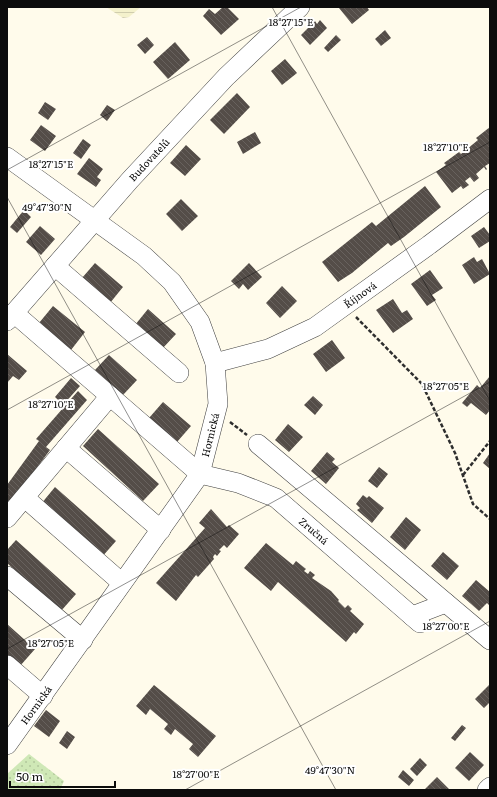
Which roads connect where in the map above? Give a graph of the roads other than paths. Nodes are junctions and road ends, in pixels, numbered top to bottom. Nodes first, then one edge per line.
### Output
1 (300, 7) edge
2 (7, 157) edge
3 (490, 199) edge
4 (94, 220) junction
5 (54, 266) junction
6 (10, 317) edge
7 (215, 363) junction
8 (179, 372) dead end
9 (110, 396) junction
10 (258, 444) road end
11 (66, 448) junction
12 (200, 474) junction
13 (25, 498) junction
14 (7, 518) edge
15 (161, 530) junction
16 (7, 576) edge
17 (122, 583) junction
18 (446, 603) junction
19 (83, 640) junction
20 (490, 640) edge
21 (7, 665) edge
22 (43, 696) junction
23 (7, 745) edge
24 (490, 787) edge
25 (487, 790) edge

1 - 4 street, Budovatelů
2 - 4 street, Hornická
3 - 7 street, Říjnová
4 - 5 street, Budovatelů
4 - 7 street, Hornická
5 - 6 street, Budovatelů
5 - 8 street
6 - 9 street
7 - 12 street, Hornická
9 - 11 street
9 - 12 street
10 - 18 street
11 - 13 street
11 - 15 street
12 - 15 street, Hornická
12 - 18 street, Zručná
13 - 14 street
13 - 17 street
15 - 17 street, Hornická
16 - 19 street
17 - 19 street, Hornická
18 - 20 street
19 - 22 street, Hornická
21 - 22 street
22 - 23 street, Hornická
24 - 25 street

